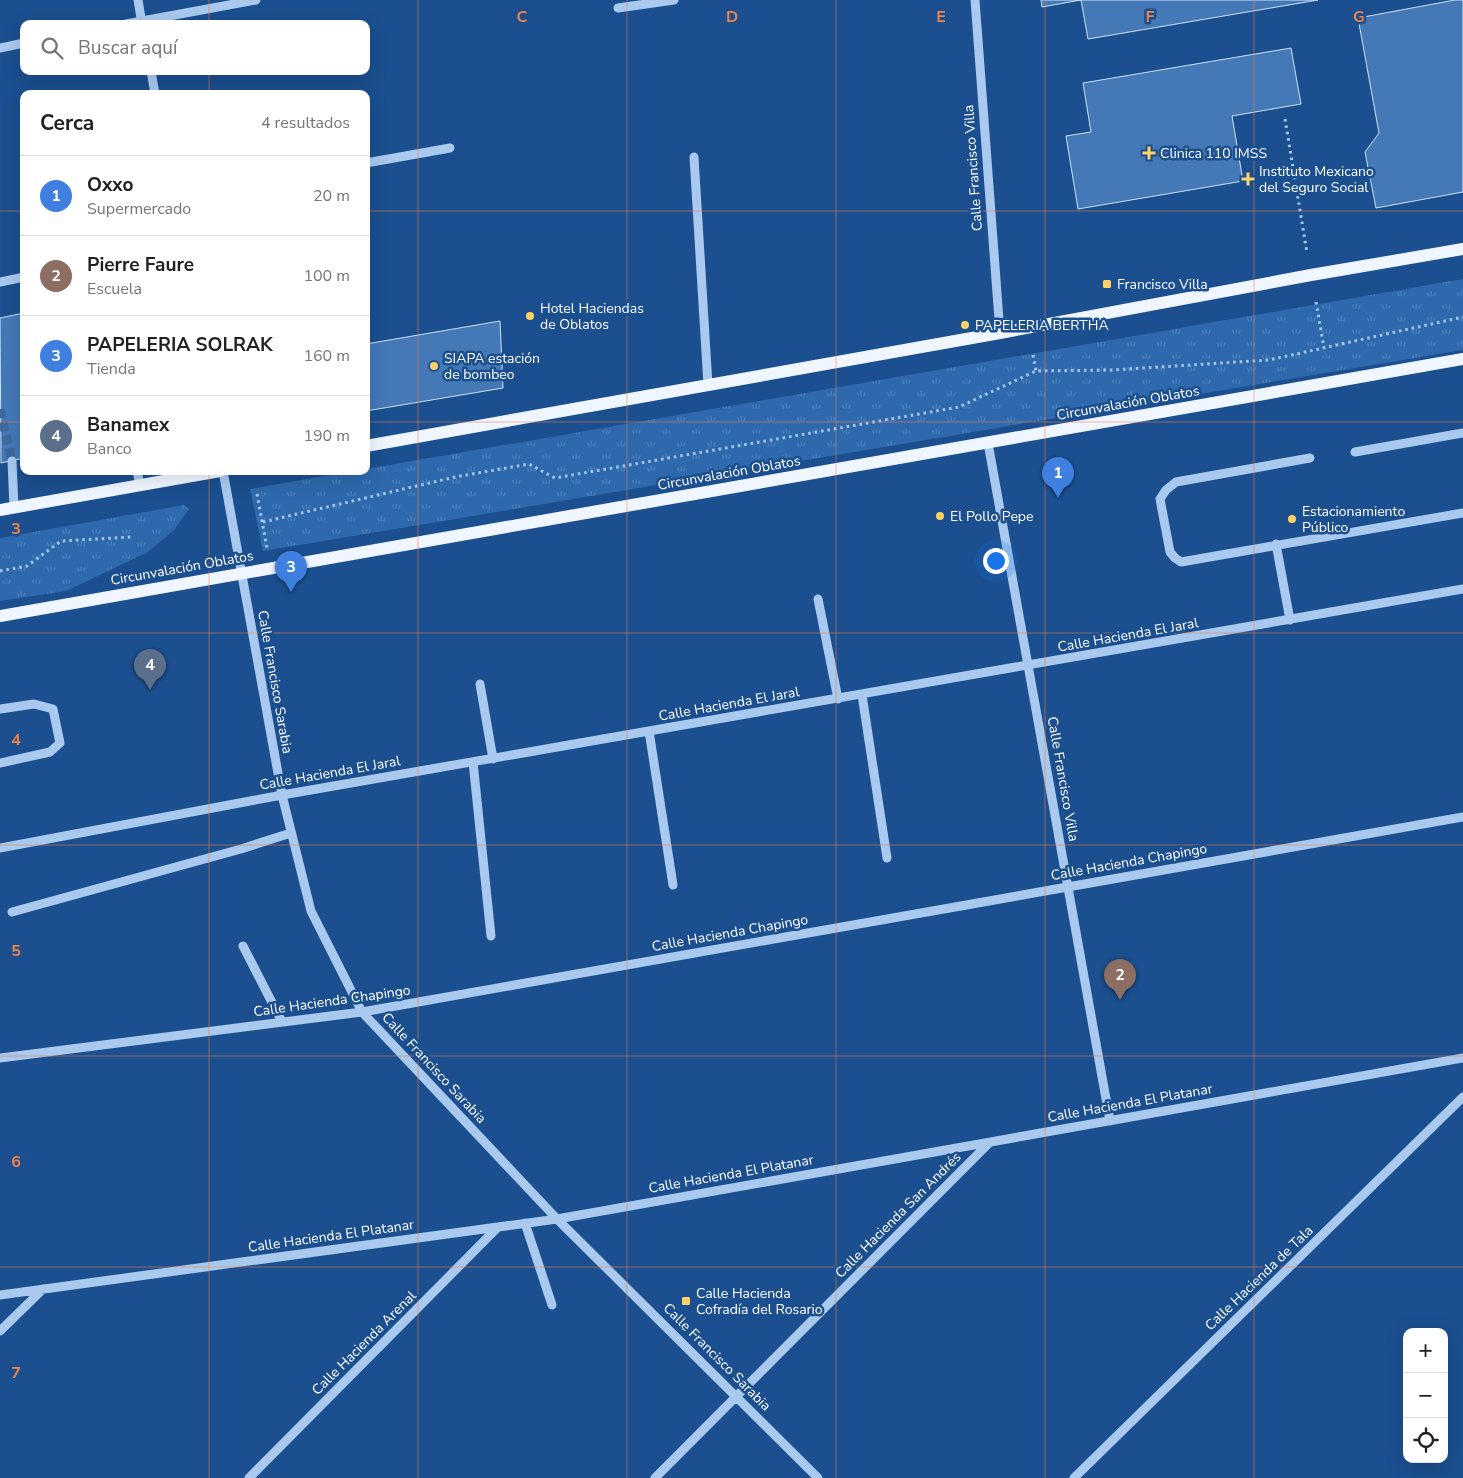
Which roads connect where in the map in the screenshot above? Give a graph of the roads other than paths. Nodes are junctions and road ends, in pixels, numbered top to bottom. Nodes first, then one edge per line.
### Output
1 (138, 0) edge
2 (256, 0) edge
3 (674, 0) edge
4 (974, 0) edge
5 (618, 8) dead end
6 (142, 20) edge
7 (152, 20) edge
8 (20, 45) edge
9 (0, 48) edge
10 (152, 75) edge
11 (154, 90) edge
12 (450, 148) dead end
13 (694, 157) dead end
14 (370, 162) edge
15 (1463, 248) edge
16 (20, 278) edge
17 (0, 282) edge
18 (1000, 333) junction
19 (1463, 359) edge
20 (708, 385) junction
21 (1463, 432) edge
22 (988, 443) junction
23 (370, 445) edge
24 (1355, 452) dead end
25 (1310, 458) dead end
26 (12, 461) tunnel mouth
27 (139, 475) edge
28 (199, 475) edge
29 (223, 475) edge
30 (140, 485) junction
31 (14, 508) junction
32 (0, 510) edge
33 (1463, 513) edge
34 (1276, 544) junction
35 (241, 573) junction
36 (1463, 589) edge
37 (818, 599) dead end
38 (0, 616) edge
39 (1290, 620) junction
40 (1029, 666) junction
41 (480, 684) dead end
42 (862, 695) junction
43 (838, 699) junction
44 (0, 709) edge
45 (649, 732) junction
46 (493, 759) junction
47 (473, 762) junction
48 (0, 763) edge
49 (282, 795) junction
50 (1463, 817) edge
51 (291, 833) junction
52 (0, 848) edge
53 (887, 858) dead end
54 (673, 885) dead end
55 (1068, 886) junction
56 (12, 912) dead end
57 (491, 936) dead end
58 (242, 946) dead end
59 (362, 1012) junction
60 (282, 1022) junction
61 (0, 1058) edge
62 (1463, 1058) edge
63 (1463, 1097) edge
64 (1110, 1121) junction
65 (990, 1142) junction
66 (557, 1219) junction
67 (525, 1223) junction
68 (498, 1227) junction
69 (43, 1290) junction
70 (0, 1295) edge
71 (552, 1305) dead end
72 (0, 1331) edge
73 (737, 1396) junction
74 (249, 1478) edge
75 (655, 1478) edge
76 (818, 1478) edge
77 (1074, 1478) edge

1 - 6 street
2 - 7 street
3 - 5 street
4 - 18 street, Calle Francisco Villa
8 - 9 street
10 - 11 street
12 - 14 street
13 - 20 street
15 - 18 main road
16 - 17 street
18 - 20 main road
19 - 22 main road, Circunvalación Oblatos
20 - 23 main road
21 - 24 street
22 - 35 main road, Circunvalación Oblatos
22 - 40 street, Calle Francisco Villa
25 - 34 street
26 - 31 street
27 - 30 street
28 - 30 main road
29 - 35 street, Calle Francisco Sarabia
30 - 31 main road
31 - 32 main road
33 - 34 street
34 - 39 street
35 - 38 main road, Circunvalación Oblatos
35 - 49 street, Calle Francisco Sarabia
36 - 39 street, Calle Hacienda El Jaral
37 - 43 street
39 - 40 street, Calle Hacienda El Jaral
40 - 42 street, Calle Hacienda El Jaral
40 - 55 street, Calle Francisco Villa
41 - 46 street
42 - 43 street, Calle Hacienda El Jaral
42 - 53 street
43 - 45 street, Calle Hacienda El Jaral
44 - 48 street
45 - 46 street, Calle Hacienda El Jaral
45 - 54 street
46 - 47 street, Calle Hacienda El Jaral
47 - 49 street, Calle Hacienda El Jaral
47 - 57 street
49 - 51 street, Calle Francisco Sarabia
49 - 52 street, Calle Hacienda El Jaral
50 - 55 street, Calle Hacienda Chapingo
51 - 56 street
51 - 59 street, Calle Francisco Sarabia
55 - 59 street, Calle Hacienda Chapingo
55 - 64 street, Calle Francisco Villa
58 - 60 street
59 - 60 street, Calle Hacienda Chapingo
59 - 66 street, Calle Francisco Sarabia
60 - 61 street, Calle Hacienda Chapingo
62 - 64 street, Calle Hacienda El Platanar
63 - 77 street, Calle Hacienda de Tala
64 - 65 street, Calle Hacienda El Platanar
65 - 66 street, Calle Hacienda El Platanar
65 - 73 street, Calle Hacienda San Andrés
66 - 67 street, Calle Hacienda El Platanar
66 - 73 street, Calle Francisco Sarabia
67 - 68 street, Calle Hacienda El Platanar
67 - 71 street
68 - 69 street, Calle Hacienda El Platanar
68 - 74 street, Calle Hacienda Arenal
69 - 70 street, Calle Hacienda El Platanar
69 - 72 street
73 - 75 street, Calle Hacienda San Andrés
73 - 76 street, Calle Francisco Sarabia

